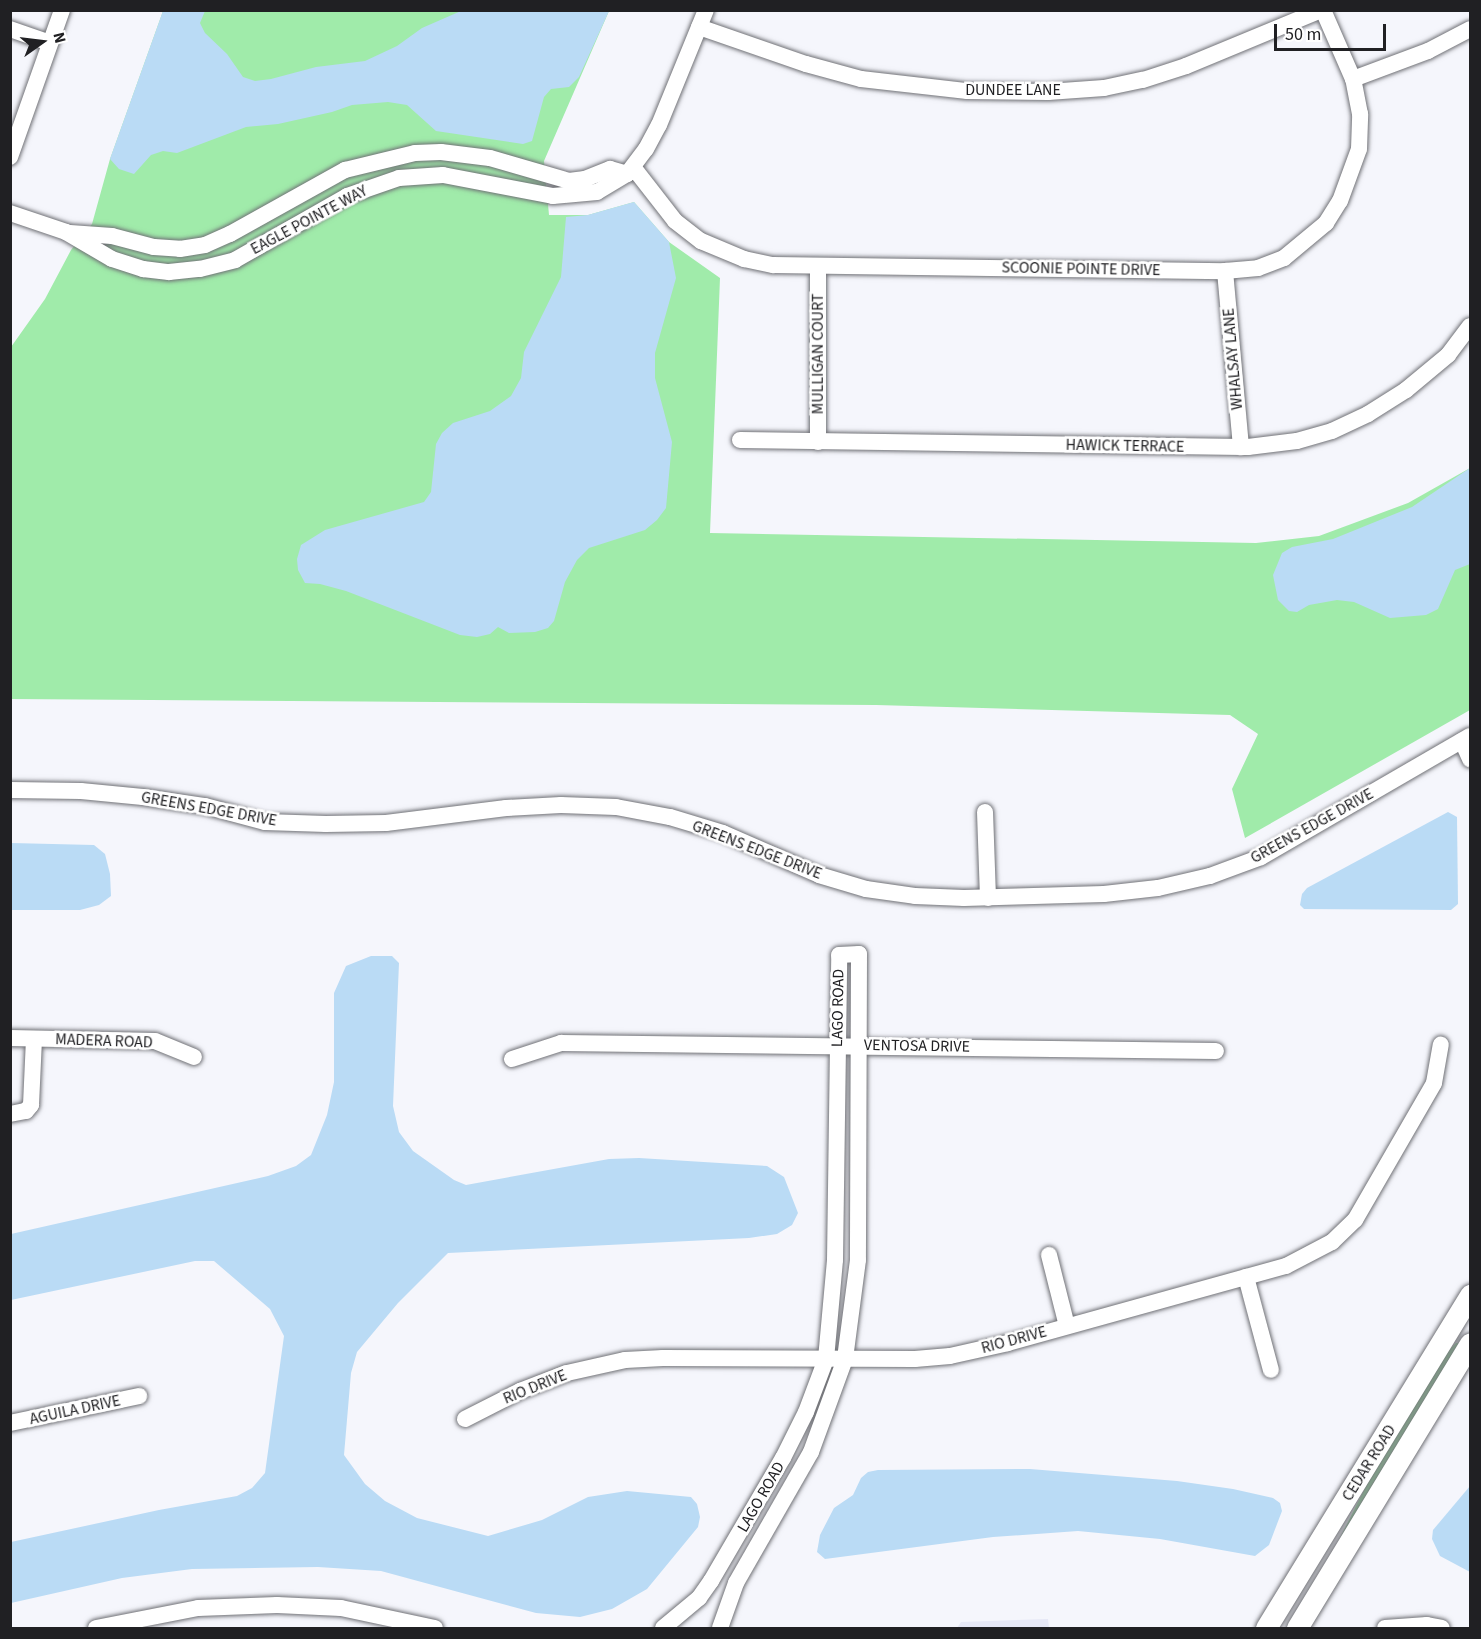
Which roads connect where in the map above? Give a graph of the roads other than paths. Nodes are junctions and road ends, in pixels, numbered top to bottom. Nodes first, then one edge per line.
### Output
1 (62, 10) edge
2 (706, 10) edge
3 (1322, 10) edge
4 (699, 27) junction
5 (10, 29) edge
6 (1470, 29) edge
7 (50, 43) junction
8 (1353, 79) junction
9 (10, 157) edge
10 (630, 171) junction
11 (10, 213) edge
12 (66, 232) junction
13 (818, 266) junction
14 (1225, 271) junction
15 (1470, 326) edge
16 (740, 440) dead end
17 (818, 442) junction
18 (1241, 447) junction
19 (1466, 739) edge
20 (1470, 759) edge
21 (10, 790) edge
22 (985, 812) dead end
23 (988, 898) junction
24 (10, 1038) edge
25 (34, 1039) junction
26 (837, 1045) junction
27 (1441, 1045) dead end
28 (857, 1046) junction
29 (1216, 1051) dead end
30 (194, 1057) dead end
31 (512, 1059) dead end
32 (10, 1114) edge
33 (1049, 1255) dead end
34 (1246, 1277) junction
35 (1469, 1300) edge
36 (1067, 1326) junction
37 (1461, 1331) edge
38 (1470, 1344) edge
39 (826, 1359) junction
40 (845, 1359) junction
41 (1271, 1370) dead end
42 (140, 1396) dead end
43 (465, 1419) dead end
44 (10, 1423) edge
45 (96, 1629) edge
46 (435, 1629) edge
47 (663, 1629) edge
48 (720, 1629) edge
49 (1266, 1629) edge
50 (1297, 1629) edge
51 (1384, 1629) edge
52 (1442, 1629) edge

1 - 7 street
2 - 4 street, EAGLE POINTE WAY
3 - 4 street, DUNDEE LANE
3 - 8 street, SCOONIE POINTE DRIVE
4 - 10 street, EAGLE POINTE WAY
5 - 7 street
6 - 8 street
7 - 9 street
8 - 14 street, SCOONIE POINTE DRIVE
10 - 12 street, EAGLE POINTE WAY
10 - 12 street, EAGLE POINTE WAY
10 - 13 street, SCOONIE POINTE DRIVE
11 - 12 street, EAGLE POINTE WAY
13 - 14 street, SCOONIE POINTE DRIVE
13 - 17 street, MULLIGAN COURT
14 - 18 street, WHALSAY LANE
15 - 18 street, HAWICK TERRACE
16 - 17 street, HAWICK TERRACE
17 - 18 street, HAWICK TERRACE
19 - 20 street
19 - 23 street, GREENS EDGE DRIVE
21 - 23 street, GREENS EDGE DRIVE
22 - 23 street
24 - 25 street, MADERA ROAD
25 - 30 street, MADERA ROAD
25 - 32 street
26 - 28 street, VENTOSA DRIVE
26 - 28 street, LAGO ROAD
26 - 31 street, VENTOSA DRIVE
26 - 39 street, LAGO ROAD
27 - 34 street, RIO DRIVE
28 - 29 street, VENTOSA DRIVE
28 - 40 street, LAGO ROAD
33 - 36 street
34 - 36 street, RIO DRIVE
34 - 41 street
35 - 37 main road, CEDAR ROAD
36 - 40 street, RIO DRIVE
37 - 49 main road, CEDAR ROAD
38 - 50 main road, CEDAR ROAD
39 - 40 street, RIO DRIVE
39 - 43 street, RIO DRIVE
39 - 47 street, LAGO ROAD
40 - 48 street, LAGO ROAD
42 - 44 street, AGUILA DRIVE
45 - 46 street
51 - 52 street

